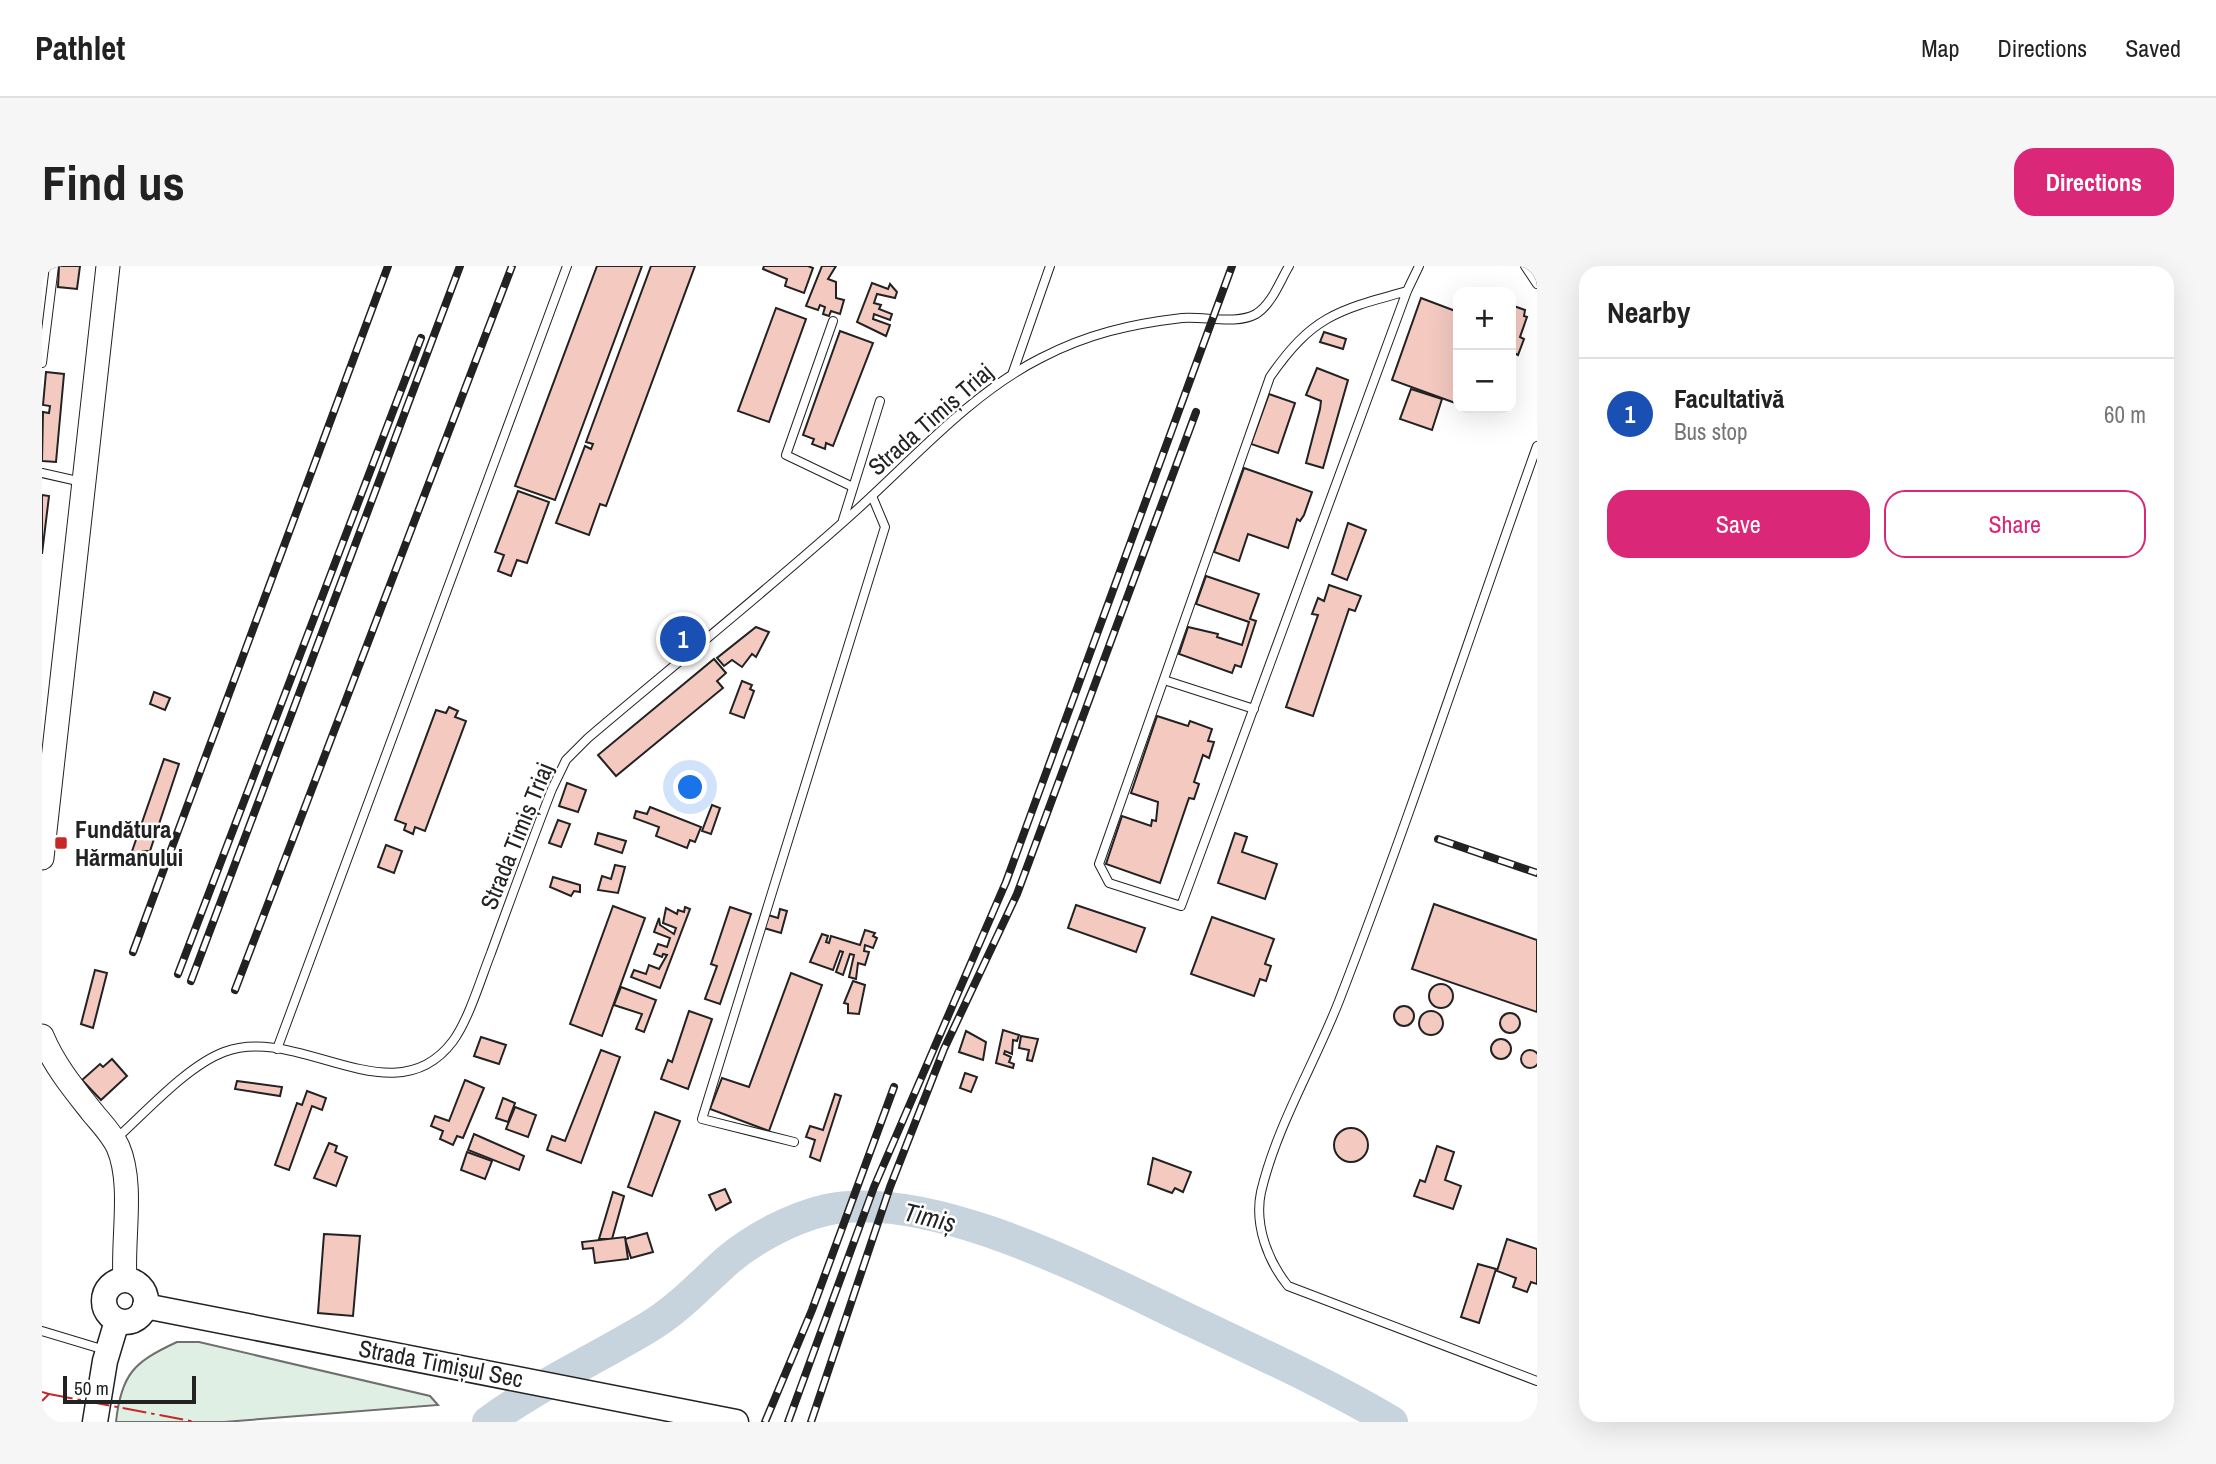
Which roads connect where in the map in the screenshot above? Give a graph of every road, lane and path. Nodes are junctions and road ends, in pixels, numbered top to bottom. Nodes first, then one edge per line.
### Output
1 (54, 266) edge
2 (108, 266) edge
3 (567, 266) edge
4 (1050, 266) edge
5 (1289, 266) edge
6 (1419, 266) edge
7 (1525, 266) edge
8 (1537, 284) edge
9 (1407, 291) junction
10 (833, 321) dead end
11 (42, 363) edge
12 (1013, 372) junction
13 (880, 401) dead end
14 (1537, 446) edge
15 (42, 473) edge
16 (85, 483) junction
17 (853, 487) junction
18 (872, 496) junction
19 (842, 523) junction
20 (1164, 680) junction
21 (1254, 709) junction
22 (42, 858) edge
23 (42, 1036) edge
24 (277, 1049) junction
25 (115, 1140) junction
26 (794, 1142) dead end
27 (125, 1280) junction
28 (145, 1306) junction
29 (117, 1321) junction
30 (42, 1331) edge
31 (108, 1351) junction
32 (1537, 1381) edge
33 (95, 1422) edge
34 (736, 1422) edge

1 - 11 lane
2 - 16 main road
3 - 24 lane
4 - 12 lane, Strada Timiș Triaj
5 - 12 lane, Strada Timiș Triaj
6 - 9 lane
7 - 8 lane
9 - 20 lane
9 - 21 lane
10 - 17 lane
12 - 18 lane, Strada Timiș Triaj
13 - 17 lane
14 - 32 lane
15 - 16 lane
16 - 22 main road
17 - 19 lane
18 - 19 lane, Strada Timiș Triaj
18 - 26 lane
19 - 24 lane, Strada Timiș Triaj
20 - 21 lane
20 - 21 lane
23 - 25 main road
24 - 25 lane, Strada Timiș Triaj
25 - 27 main road
27 - 28 main road
27 - 29 main road
28 - 29 main road
28 - 34 main road, Strada Timișul Sec
29 - 31 main road
30 - 31 lane
31 - 33 main road

